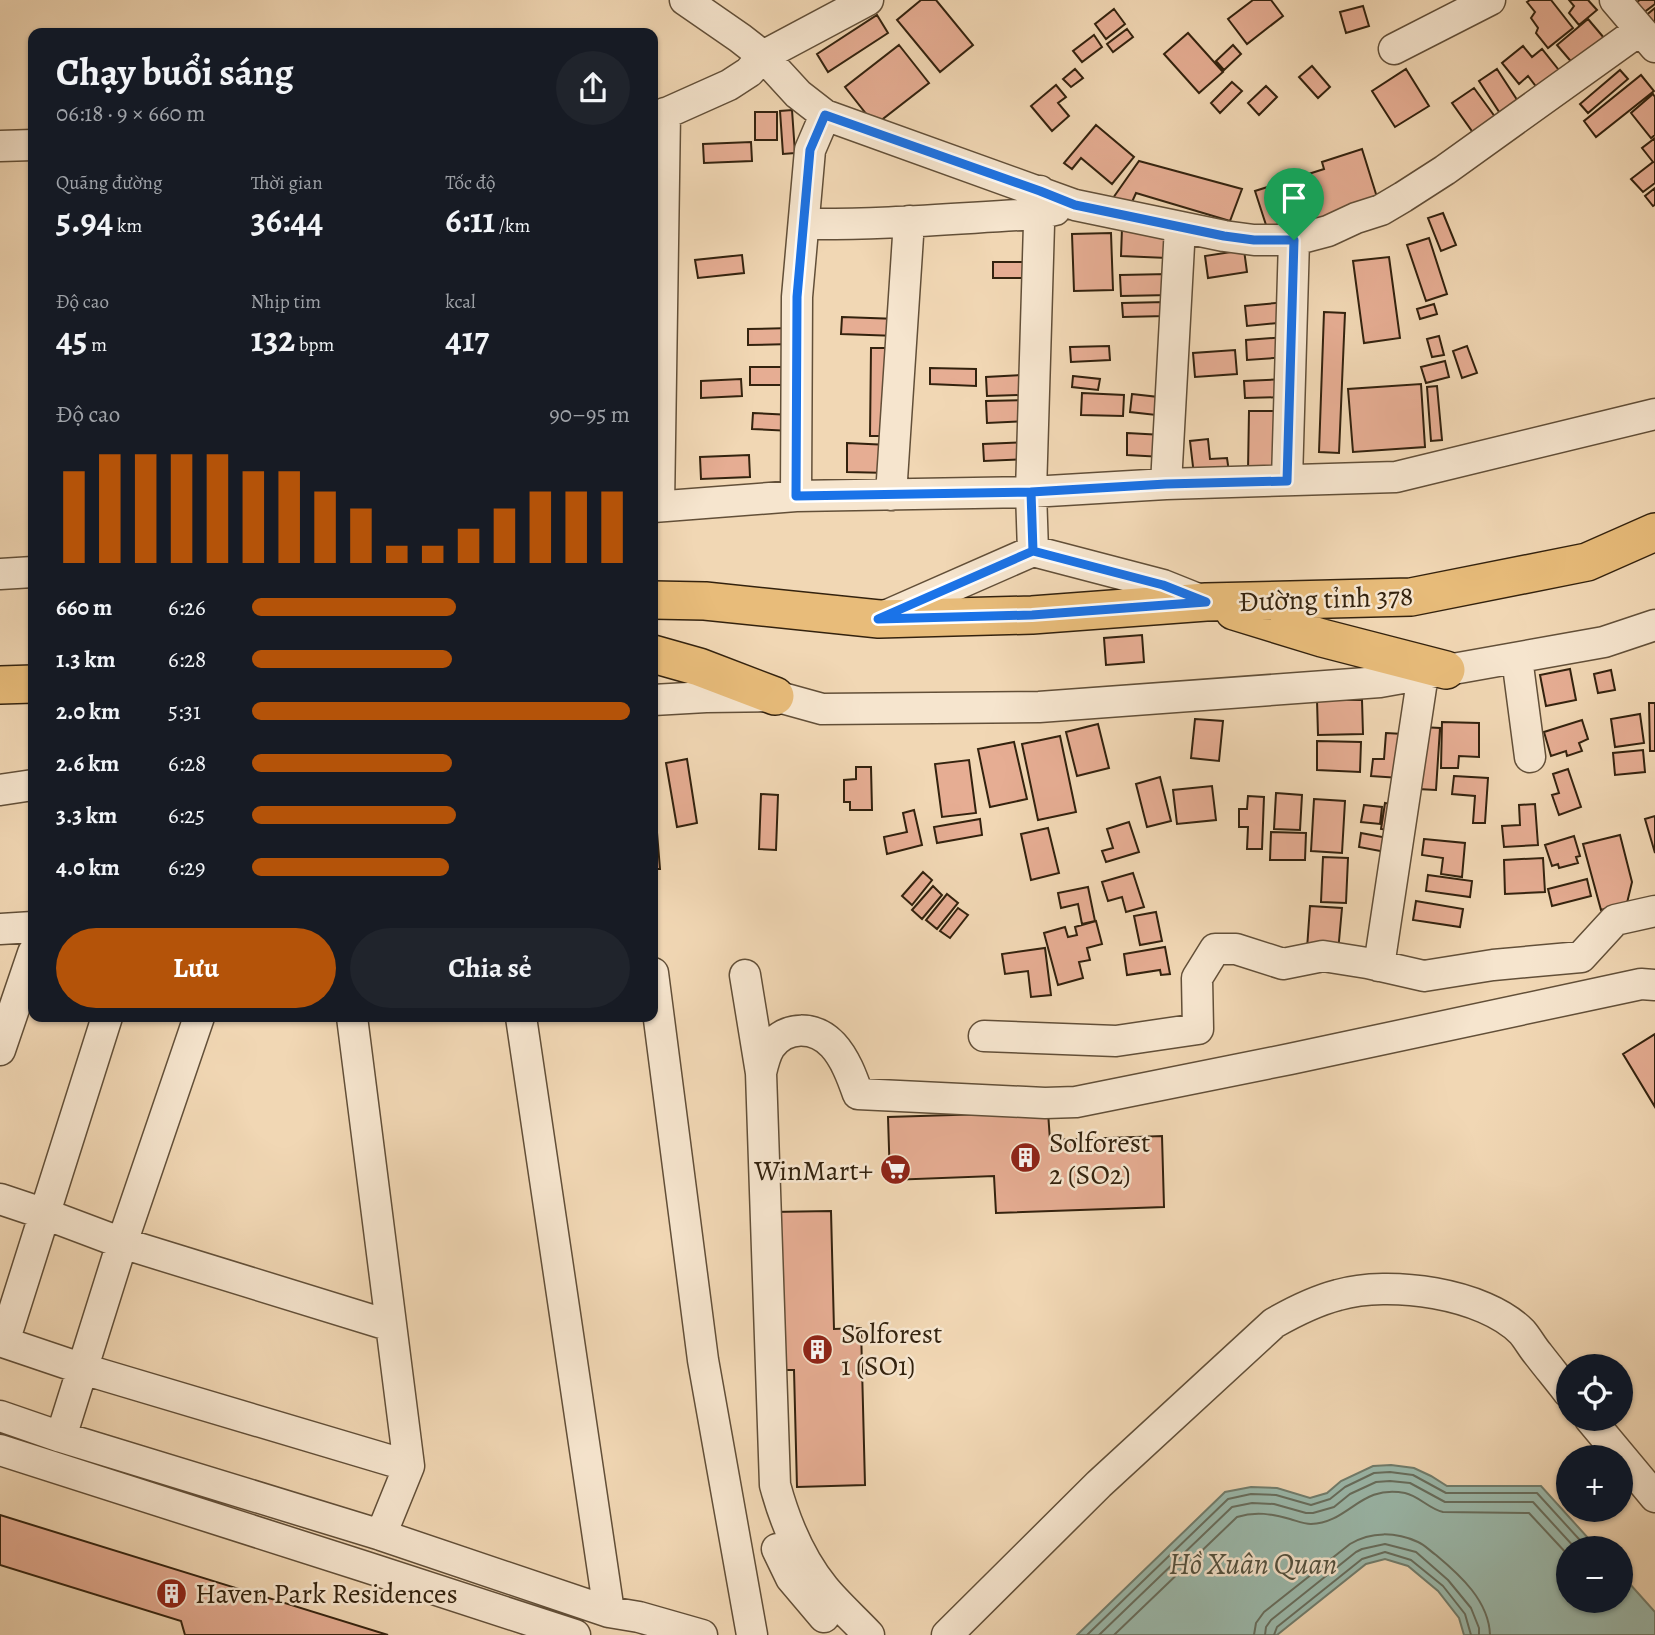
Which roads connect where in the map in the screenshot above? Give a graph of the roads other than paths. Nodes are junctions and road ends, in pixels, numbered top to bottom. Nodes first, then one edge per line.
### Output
1 (685, 0) edge
2 (868, 0) edge
3 (1490, 0) edge
4 (1615, 0) edge
5 (1648, 39) edge
6 (1394, 49) dead end
7 (763, 56) junction
8 (825, 115) junction
9 (659, 116) edge
10 (28, 145) edge
11 (0, 146) edge
12 (1039, 202) junction
13 (909, 221) junction
14 (804, 224) junction
15 (1180, 226) junction
16 (1294, 240) junction
17 (658, 246) edge
18 (1655, 414) edge
19 (1287, 481) junction
20 (1166, 484) junction
21 (1031, 492) junction
22 (891, 495) junction
23 (796, 496) junction
24 (658, 507) edge
25 (1655, 532) edge
26 (1033, 551) junction
27 (28, 572) edge
28 (0, 574) edge
29 (658, 600) edge
30 (1206, 602) junction
31 (878, 619) junction
32 (1655, 625) edge
33 (658, 655) edge
34 (1517, 658) junction
35 (1434, 672) junction
36 (28, 684) edge
37 (0, 685) edge
38 (775, 696) junction
39 (658, 700) edge
40 (1530, 757) dead end
41 (28, 786) edge
42 (0, 790) edge
43 (1655, 911) edge
44 (28, 927) edge
45 (0, 929) edge
46 (1379, 966) junction
47 (28, 968) edge
48 (746, 975) dead end
49 (1655, 985) edge
50 (658, 1012) edge
51 (105, 1022) edge
52 (197, 1022) edge
53 (353, 1022) edge
54 (522, 1022) edge
55 (984, 1036) dead end
56 (0, 1050) edge
57 (761, 1073) junction
58 (0, 1199) edge
59 (45, 1214) junction
60 (122, 1243) junction
61 (391, 1326) junction
62 (2, 1341) edge
63 (83, 1369) junction
64 (1556, 1376) edge
65 (0, 1416) edge
66 (1600, 1431) edge
67 (61, 1437) junction
68 (0, 1451) edge
69 (409, 1466) junction
70 (1655, 1497) edge
71 (381, 1535) junction
72 (778, 1549) dead end
73 (609, 1612) junction
74 (575, 1635) edge
75 (702, 1635) edge
76 (752, 1635) edge
77 (841, 1635) edge
78 (869, 1635) edge
79 (947, 1635) edge

1 - 7 street
2 - 7 street
3 - 6 street
4 - 5 street
5 - 16 street
7 - 8 street
7 - 9 street
8 - 12 street
8 - 14 street
9 - 17 street
10 - 11 street
12 - 13 street
12 - 15 street
12 - 21 street
13 - 14 street
13 - 22 street
14 - 23 street
15 - 16 street
15 - 20 street
16 - 19 street
18 - 19 street
19 - 20 street
20 - 21 street
21 - 22 street
21 - 26 street
22 - 23 street
23 - 24 street
25 - 30 main road, Đường tỉnh 378
26 - 30 street
26 - 31 street
27 - 28 street
29 - 31 main road, Đường tỉnh 378
30 - 31 main road, Đường tỉnh 378
30 - 35 main road
32 - 34 street
33 - 38 main road
34 - 35 street
34 - 40 street
35 - 38 street
35 - 46 street
36 - 37 main road
38 - 39 street
41 - 42 street
43 - 46 street
44 - 45 street
46 - 55 street
47 - 56 street
48 - 57 street
49 - 57 street
50 - 76 street
51 - 59 street
52 - 60 street
53 - 61 street
54 - 73 street
57 - 78 street
58 - 59 street
59 - 60 street
59 - 62 street
60 - 61 street
60 - 63 street
61 - 69 street
62 - 63 street
63 - 67 street
63 - 69 street
64 - 79 street
65 - 67 street
66 - 70 street
67 - 71 street
68 - 74 street
69 - 71 street
71 - 73 street
72 - 77 street
73 - 75 street

